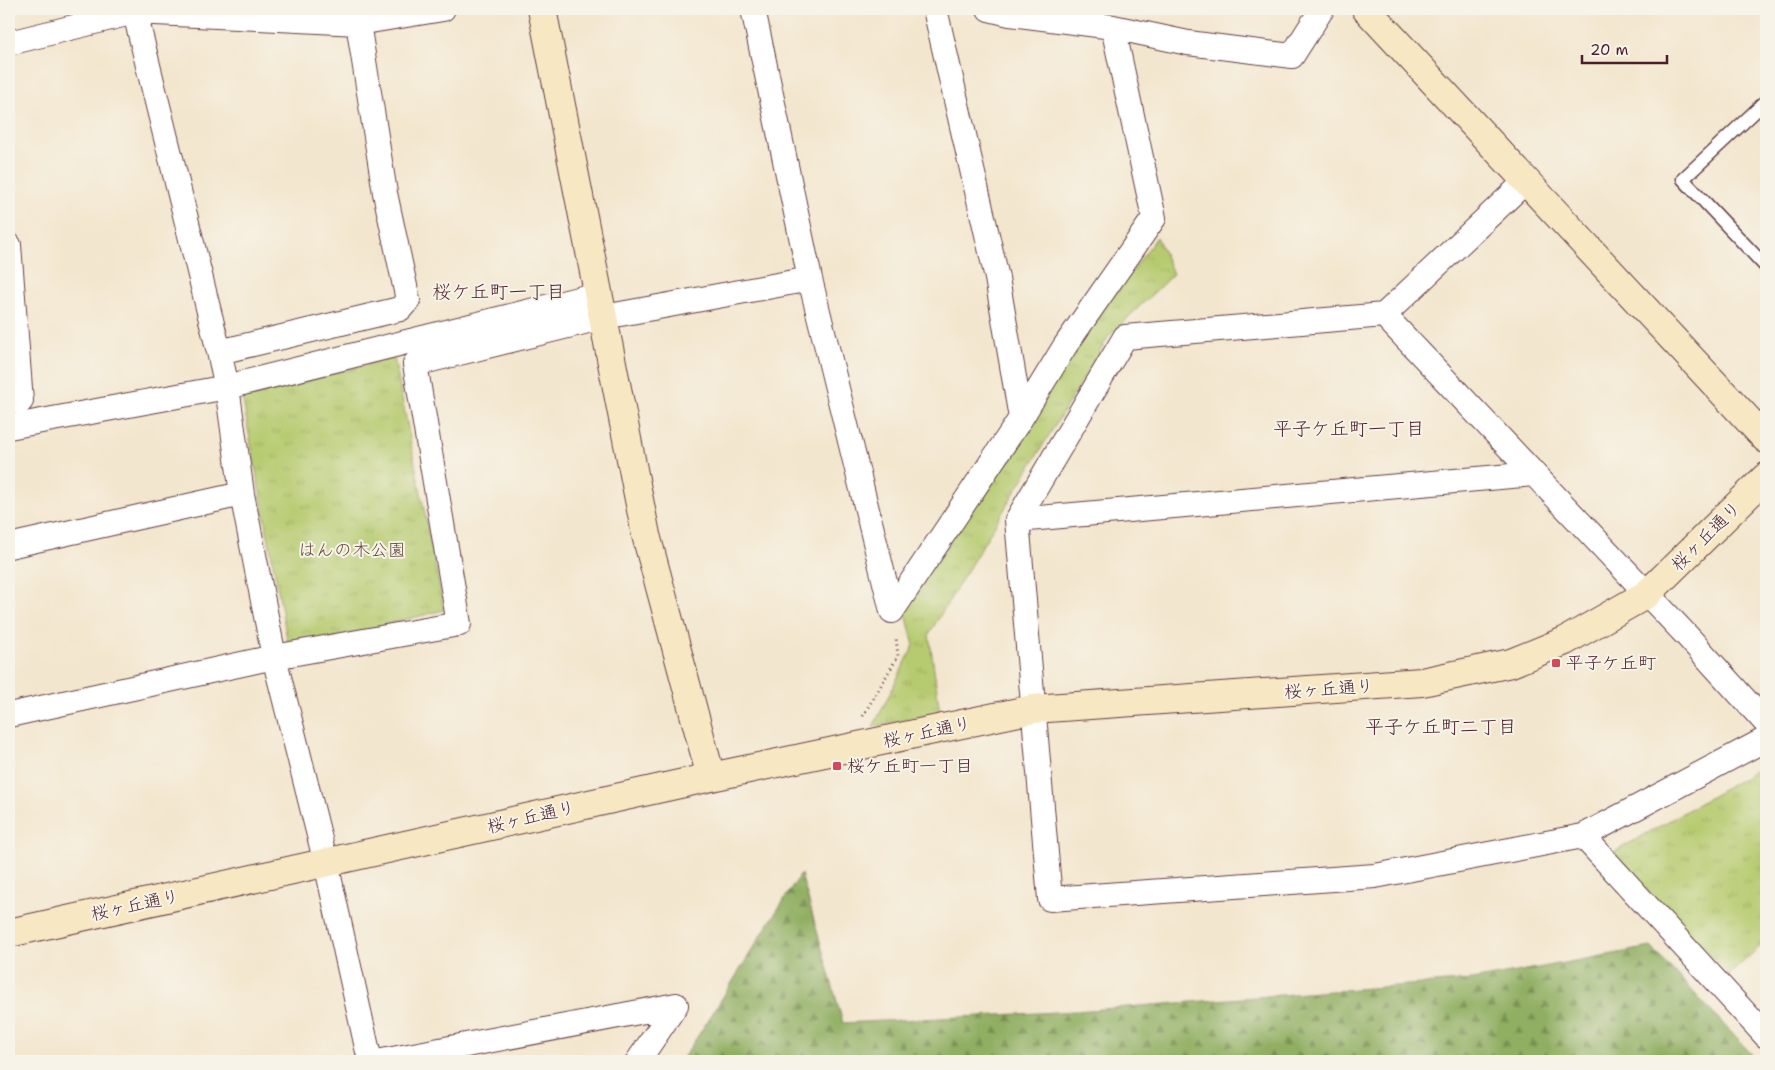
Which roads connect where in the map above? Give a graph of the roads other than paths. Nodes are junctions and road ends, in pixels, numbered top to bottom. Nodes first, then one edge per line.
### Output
1 (443, 9) edge
2 (542, 9) edge
3 (753, 9) edge
4 (935, 9) edge
5 (989, 9) edge
6 (1322, 9) edge
7 (1366, 9) edge
8 (135, 10) edge
9 (358, 23) junction
10 (1113, 27) junction
11 (9, 43) edge
12 (1766, 103) edge
13 (1526, 181) junction
14 (9, 245) edge
15 (1766, 267) edge
16 (810, 279) junction
17 (601, 306) junction
18 (1384, 315) junction
19 (219, 352) junction
20 (227, 388) junction
21 (9, 402) edge
22 (1021, 418) junction
23 (9, 427) edge
24 (1766, 439) edge
25 (1533, 474) junction
26 (1766, 477) edge
27 (242, 494) junction
28 (1017, 520) junction
29 (9, 546) edge
30 (1647, 594) junction
31 (274, 657) junction
32 (1034, 709) junction
33 (9, 715) edge
34 (1766, 723) edge
35 (1766, 739) edge
36 (711, 777) junction
37 (1583, 836) junction
38 (326, 863) junction
39 (9, 933) edge
40 (1766, 1036) edge
41 (370, 1061) edge
42 (382, 1061) edge
43 (638, 1061) edge

1 - 9 street
2 - 17 street
3 - 16 street
4 - 22 street
5 - 10 street
6 - 10 street
7 - 13 street
8 - 9 street
8 - 11 street
8 - 19 street
9 - 19 street
10 - 22 street
12 - 15 lane
13 - 18 street
13 - 24 street
14 - 21 street
16 - 17 street
16 - 22 street
17 - 20 street
17 - 31 street
17 - 36 street
18 - 25 street
18 - 28 street
19 - 20 street
20 - 23 street
20 - 27 street
25 - 28 street
25 - 30 street
26 - 30 street, 桜ヶ丘通り
27 - 29 street
27 - 31 street
28 - 32 street
30 - 32 street, 桜ヶ丘通り
30 - 34 street
31 - 33 street
31 - 38 street
32 - 36 street, 桜ヶ丘通り
32 - 37 street
35 - 37 street
36 - 38 street, 桜ヶ丘通り
37 - 40 street
38 - 39 street, 桜ヶ丘通り
38 - 41 street
42 - 43 street

